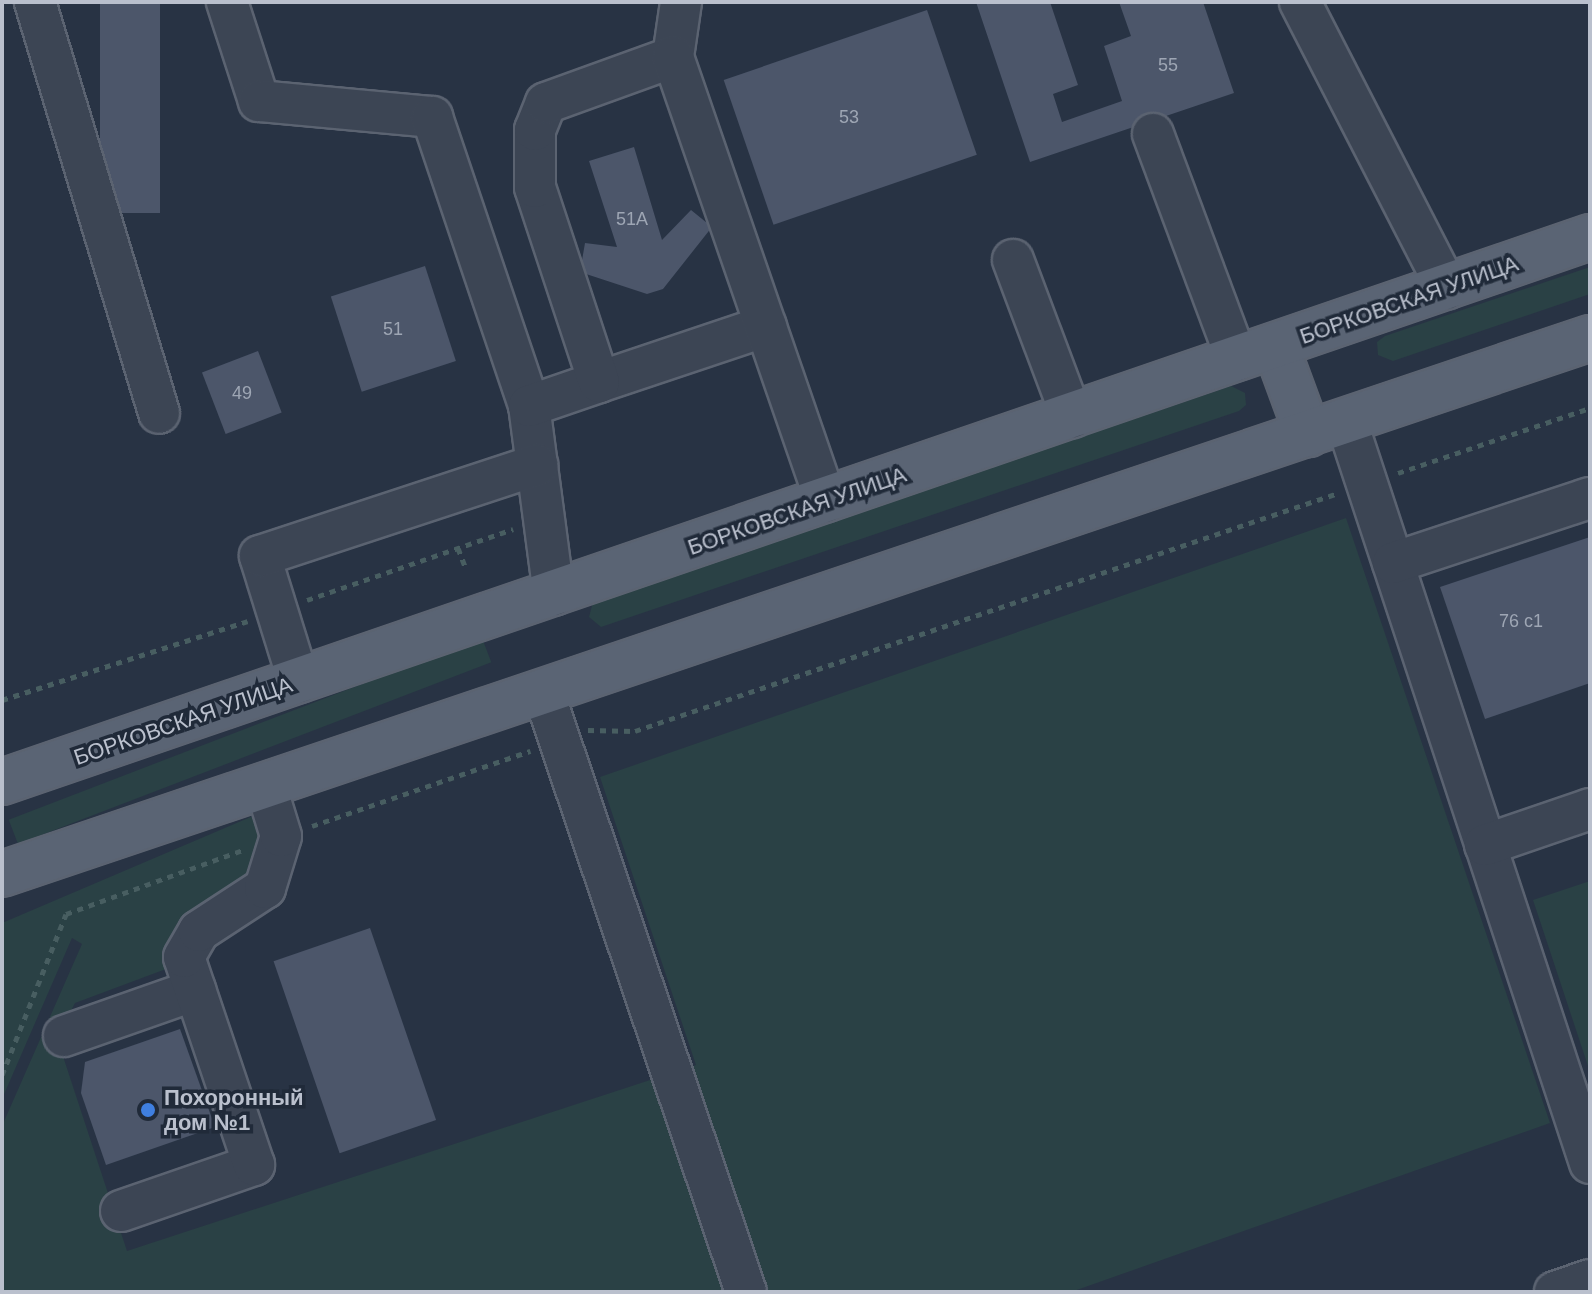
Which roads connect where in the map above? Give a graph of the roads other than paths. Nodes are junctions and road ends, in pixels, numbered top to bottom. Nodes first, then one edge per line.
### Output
1 (35, 2) edge
2 (227, 2) edge
3 (681, 2) edge
4 (1300, 2) edge
5 (673, 57) junction
6 (1153, 134) dead end
7 (1590, 237) edge
8 (1013, 260) dead end
9 (1447, 288) junction
10 (766, 326) junction
11 (1590, 338) edge
12 (1256, 353) junction
13 (599, 382) junction
14 (529, 406) junction
15 (159, 413) dead end
16 (1072, 417) junction
17 (1327, 427) junction
18 (537, 465) junction
19 (1590, 498) edge
20 (826, 501) junction
21 (1393, 563) junction
22 (554, 595) junction
23 (299, 682) junction
24 (544, 694) junction
25 (2, 782) edge
26 (266, 787) junction
27 (1590, 809) edge
28 (140, 829) junction
29 (1485, 845) junction
30 (2, 874) edge
31 (2, 901) edge
32 (195, 990) junction
33 (64, 1036) dead end
34 (1590, 1163) edge
35 (121, 1211) dead end
36 (1590, 1280) edge
37 (746, 1292) edge
38 (1555, 1292) edge

1 - 15 street
2 - 14 street
3 - 5 street
4 - 9 street
5 - 10 street
5 - 13 street
6 - 12 street
7 - 9 main road, БОРКОВСКАЯ УЛИЦА
8 - 16 street
9 - 12 main road, БОРКОВСКАЯ УЛИЦА
10 - 13 street
10 - 20 street
11 - 17 main road
12 - 16 main road, БОРКОВСКАЯ УЛИЦА
12 - 17 main road
13 - 14 street
14 - 18 street
16 - 20 main road, БОРКОВСКАЯ УЛИЦА
17 - 21 street
17 - 24 main road
18 - 22 street
18 - 23 street
19 - 21 street
20 - 22 main road, БОРКОВСКАЯ УЛИЦА
21 - 29 street
22 - 23 main road, БОРКОВСКАЯ УЛИЦА
23 - 25 main road, БОРКОВСКАЯ УЛИЦА
24 - 26 main road
24 - 37 street
26 - 28 main road
26 - 32 street
27 - 29 street
28 - 30 main road
28 - 31 main road
29 - 34 street
32 - 33 street
32 - 35 street
36 - 38 street

